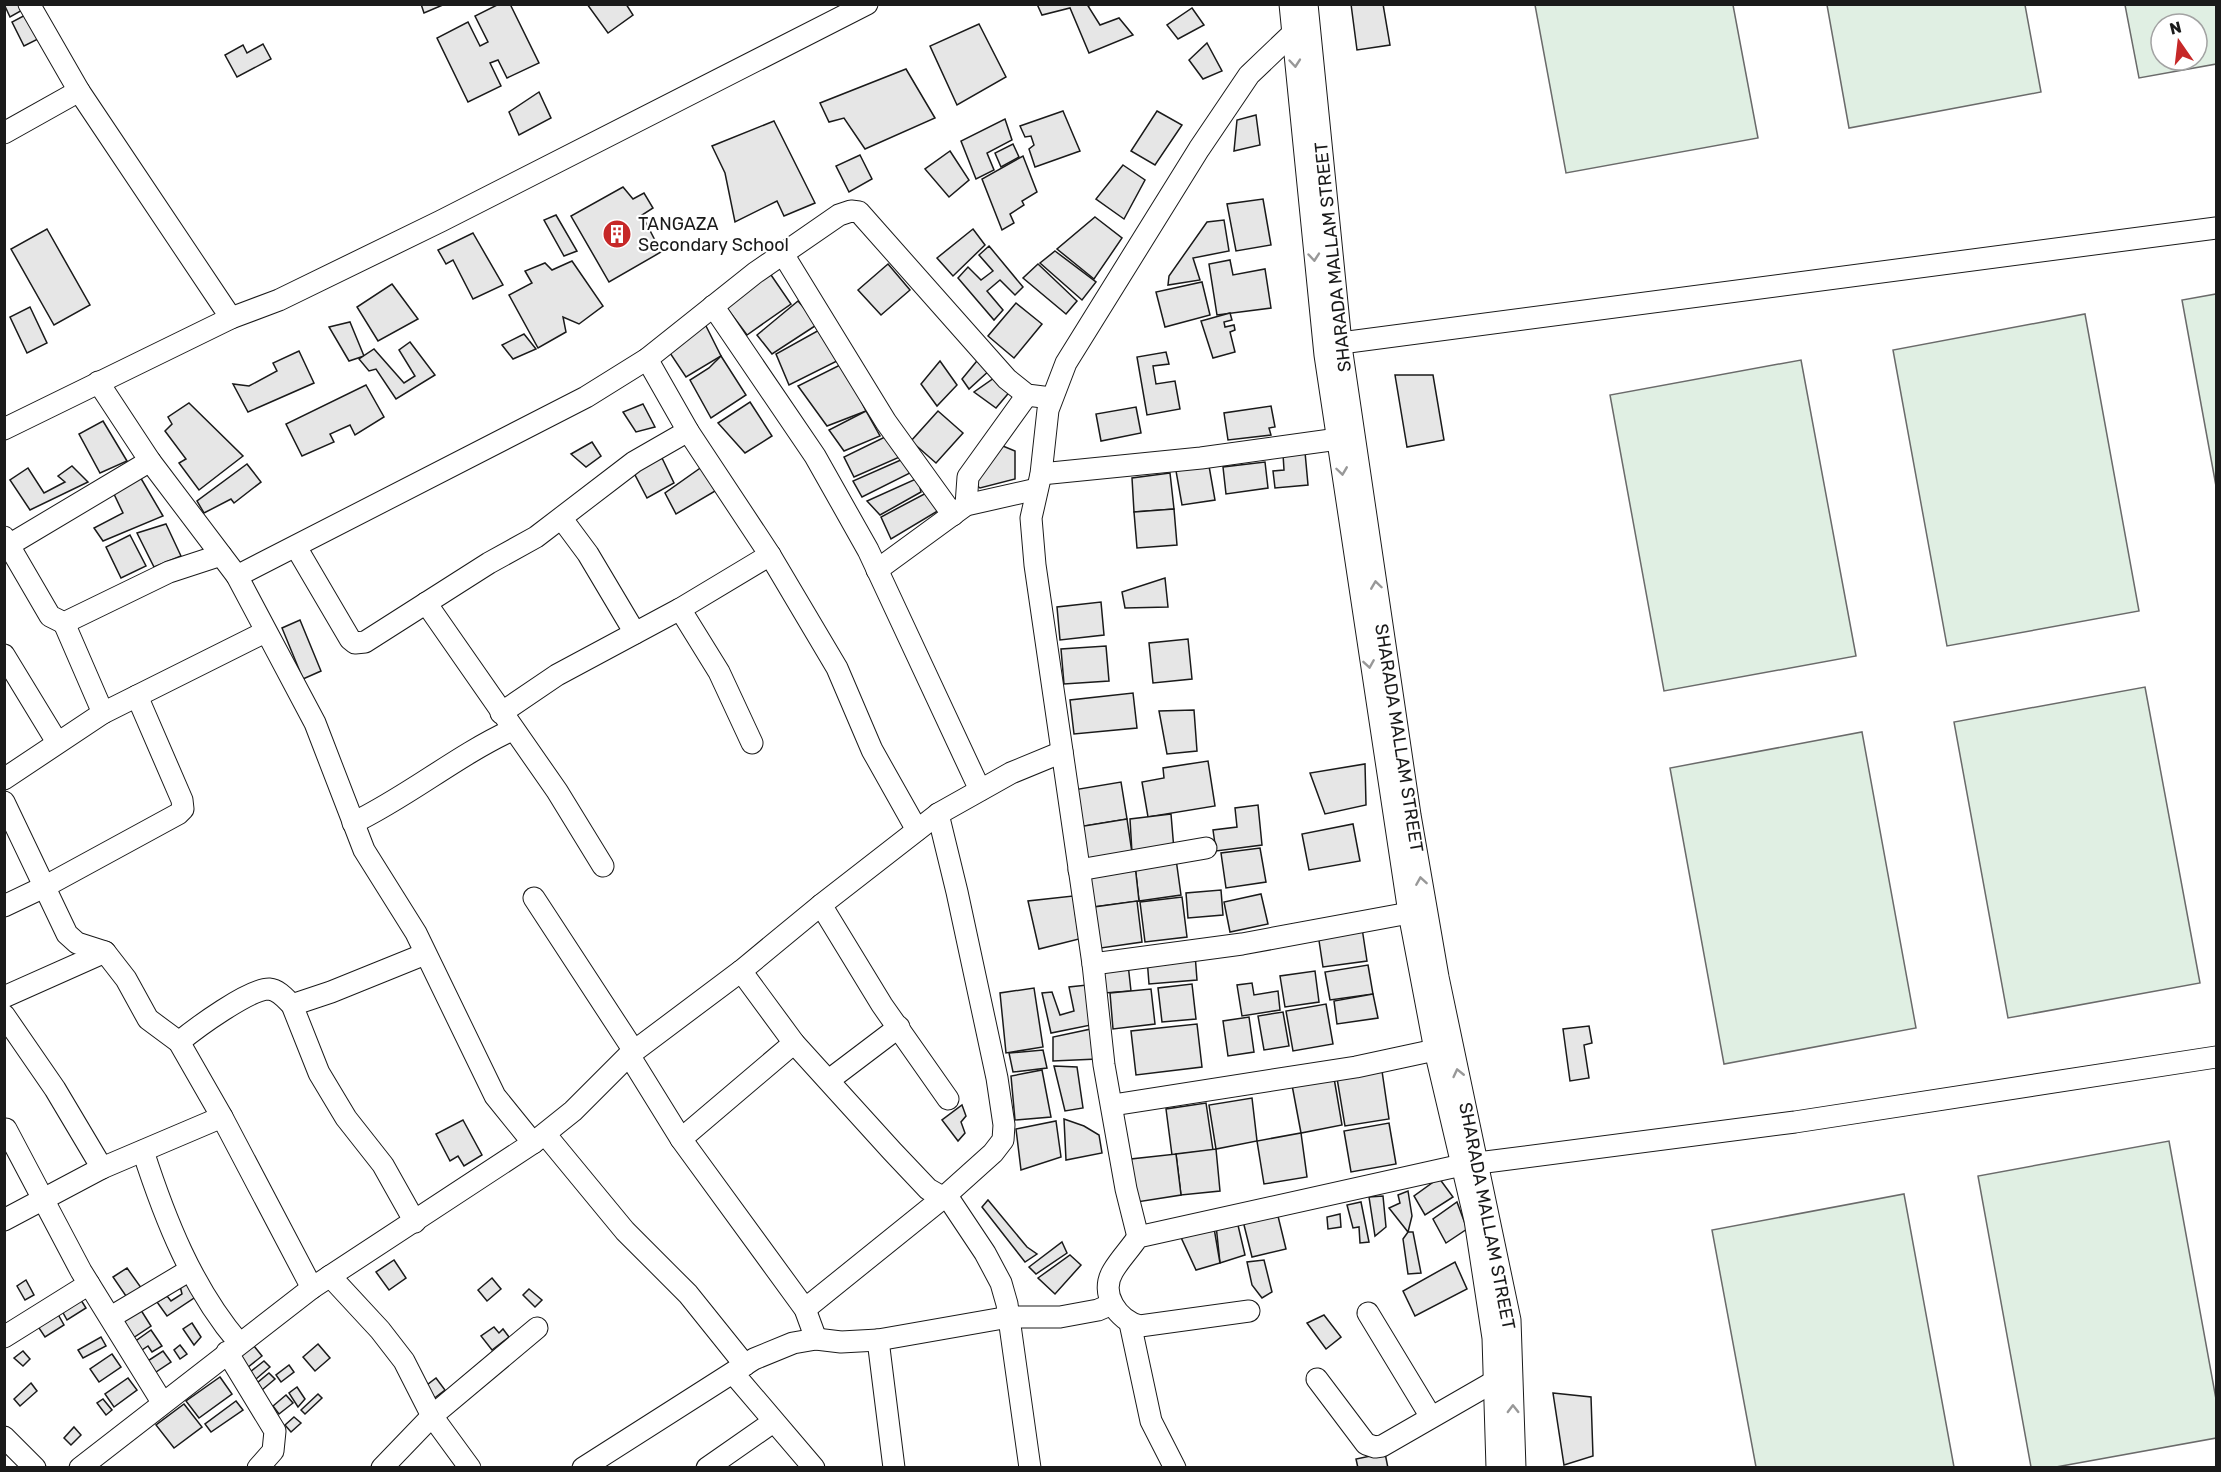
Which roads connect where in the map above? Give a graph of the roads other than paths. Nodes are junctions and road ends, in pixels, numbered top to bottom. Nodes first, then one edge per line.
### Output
1 (29, 4) edge
2 (867, 4) edge
3 (1290, 4) edge
4 (1307, 4) edge
5 (1301, 32) junction
6 (79, 91) junction
7 (4, 133) edge
8 (2217, 228) edge
9 (783, 254) junction
10 (713, 306) junction
11 (231, 318) junction
12 (1341, 343) junction
13 (647, 359) junction
14 (98, 382) junction
15 (1027, 395) junction
16 (1051, 398) junction
17 (4, 429) edge
18 (688, 431) junction
19 (1338, 439) junction
20 (150, 461) junction
21 (1039, 481) junction
22 (959, 510) junction
23 (562, 519) junction
24 (6, 544) edge
25 (296, 547) junction
26 (221, 555) junction
27 (770, 555) junction
28 (877, 570) junction
29 (237, 576) junction
30 (426, 603) junction
31 (680, 609) junction
32 (64, 623) junction
33 (265, 632) junction
34 (635, 633) junction
35 (4, 655) edge
36 (136, 696) junction
37 (103, 713) junction
38 (506, 722) junction
39 (57, 742) junction
40 (752, 743) dead end
41 (1062, 752) junction
42 (4, 779) edge
43 (980, 790) junction
44 (4, 802) edge
45 (938, 814) junction
46 (353, 823) junction
47 (917, 830) junction
48 (1206, 848) dead end
49 (603, 866) dead end
50 (1079, 870) junction
51 (44, 887) junction
52 (534, 898) dead end
53 (821, 905) junction
54 (4, 906) edge
55 (1409, 913) junction
56 (105, 952) junction
57 (425, 954) junction
58 (1094, 964) junction
59 (741, 971) junction
60 (4, 997) edge
61 (292, 1005) junction
62 (4, 1016) edge
63 (899, 1027) junction
64 (179, 1042) junction
65 (794, 1043) junction
66 (1436, 1050) junction
67 (632, 1053) junction
68 (2217, 1057) edge
69 (829, 1080) junction
70 (948, 1099) dead end
71 (1113, 1105) junction
72 (222, 1117) junction
73 (6, 1129) edge
74 (539, 1138) junction
75 (681, 1138) junction
76 (143, 1151) junction
77 (1470, 1164) junction
78 (102, 1168) junction
79 (944, 1197) junction
80 (44, 1199) junction
81 (4, 1220) edge
82 (415, 1222) junction
83 (1138, 1237) junction
84 (190, 1270) junction
85 (321, 1282) junction
86 (89, 1284) junction
87 (1112, 1304) junction
88 (805, 1309) junction
89 (1249, 1311) dead end
90 (1368, 1313) dead end
91 (111, 1317) junction
92 (1009, 1317) junction
93 (1130, 1323) junction
94 (537, 1328) dead end
95 (4, 1337) edge
96 (816, 1339) junction
97 (878, 1340) junction
98 (233, 1347) junction
99 (739, 1369) junction
100 (1317, 1379) dead end
101 (1495, 1380) junction
102 (162, 1402) junction
103 (432, 1416) junction
104 (1431, 1417) junction
105 (774, 1422) junction
106 (4, 1437) edge
107 (35, 1467) edge
108 (80, 1467) edge
109 (258, 1467) edge
110 (382, 1467) edge
111 (470, 1467) edge
112 (583, 1467) edge
113 (707, 1467) edge
114 (814, 1467) edge
115 (894, 1467) edge
116 (1030, 1467) edge
117 (1175, 1467) edge
118 (1497, 1467) edge
119 (1515, 1467) edge

1 - 6 street
2 - 11 street
3 - 5 street, SHARADA MALLAM STREET
4 - 5 street, SHARADA MALLAM STREET
5 - 12 street, SHARADA MALLAM STREET
5 - 16 street
5 -> 19 street, SHARADA MALLAM STREET
6 - 7 street
6 - 11 street
8 - 12 street
9 - 10 street
9 - 15 street
9 - 22 street
10 - 13 street
10 - 28 street
11 - 14 street
77 -> 12 street, SHARADA MALLAM STREET
13 - 18 street
13 - 25 street
14 - 17 street
14 - 20 street
15 - 16 street
15 - 22 street
16 - 21 street
18 - 23 street
18 - 27 street
19 - 21 street
19 -> 55 street, SHARADA MALLAM STREET
20 - 24 street
20 - 26 street
21 - 22 street
21 - 41 street
22 - 28 street
23 - 30 street
23 - 34 street
24 - 32 street
25 - 29 street
25 - 30 street
26 - 29 street
26 - 32 street
27 - 31 street
27 - 47 street
28 - 43 street
29 - 33 street
30 - 38 street
31 - 34 street
31 - 40 street
32 - 37 street
33 - 36 street
33 - 46 street
34 - 38 street
35 - 39 street
36 - 37 street
36 - 51 street
37 - 39 street
38 - 46 street
38 - 49 street
39 - 42 street
41 - 43 street
41 - 50 street
43 - 45 street
44 - 51 street
45 - 47 street
45 - 79 street
46 - 57 street
47 - 53 street
48 - 50 street
50 - 58 street
51 - 54 street
51 - 56 street
52 - 67 street
53 - 59 street
53 - 63 street
55 - 58 street
55 - 66 street, SHARADA MALLAM STREET
56 - 60 street
56 - 64 street
57 - 61 street
57 - 74 street
58 - 71 street
59 - 65 street
59 - 67 street
61 - 64 street
61 - 82 street
62 - 78 street
63 - 69 street
63 - 70 street
64 - 72 street
65 - 69 street
65 - 75 street
66 - 71 street
66 - 77 street, SHARADA MALLAM STREET
67 - 74 street
67 - 75 street
68 - 77 street
69 - 79 street
71 - 83 street
72 - 76 street
72 - 85 street
73 - 80 street
74 - 82 street
74 - 99 street
75 - 88 street
76 - 78 street
76 - 84 street
77 - 83 street
77 - 101 street, SHARADA MALLAM STREET
119 -> 77 street, SHARADA MALLAM STREET
78 - 80 street
79 - 88 street
79 - 92 street
80 - 81 street
80 - 86 street
82 - 85 street
83 - 87 street
84 - 91 street
84 - 98 street
85 - 98 street
85 - 103 street
86 - 91 street
86 - 95 street
87 - 92 street
87 - 93 street
88 - 96 street
89 - 93 street
90 - 104 street
91 - 102 street
92 - 97 street
92 - 116 street
93 - 117 street
94 - 103 street
96 - 97 street
96 - 99 street
97 - 115 street
98 - 102 street
98 - 109 street
99 - 105 street
99 - 112 street
100 - 104 street
101 - 104 street
101 - 118 street, SHARADA MALLAM STREET
102 - 108 street
103 - 110 street
103 - 111 street
105 - 113 street
105 - 114 street
106 - 107 street

